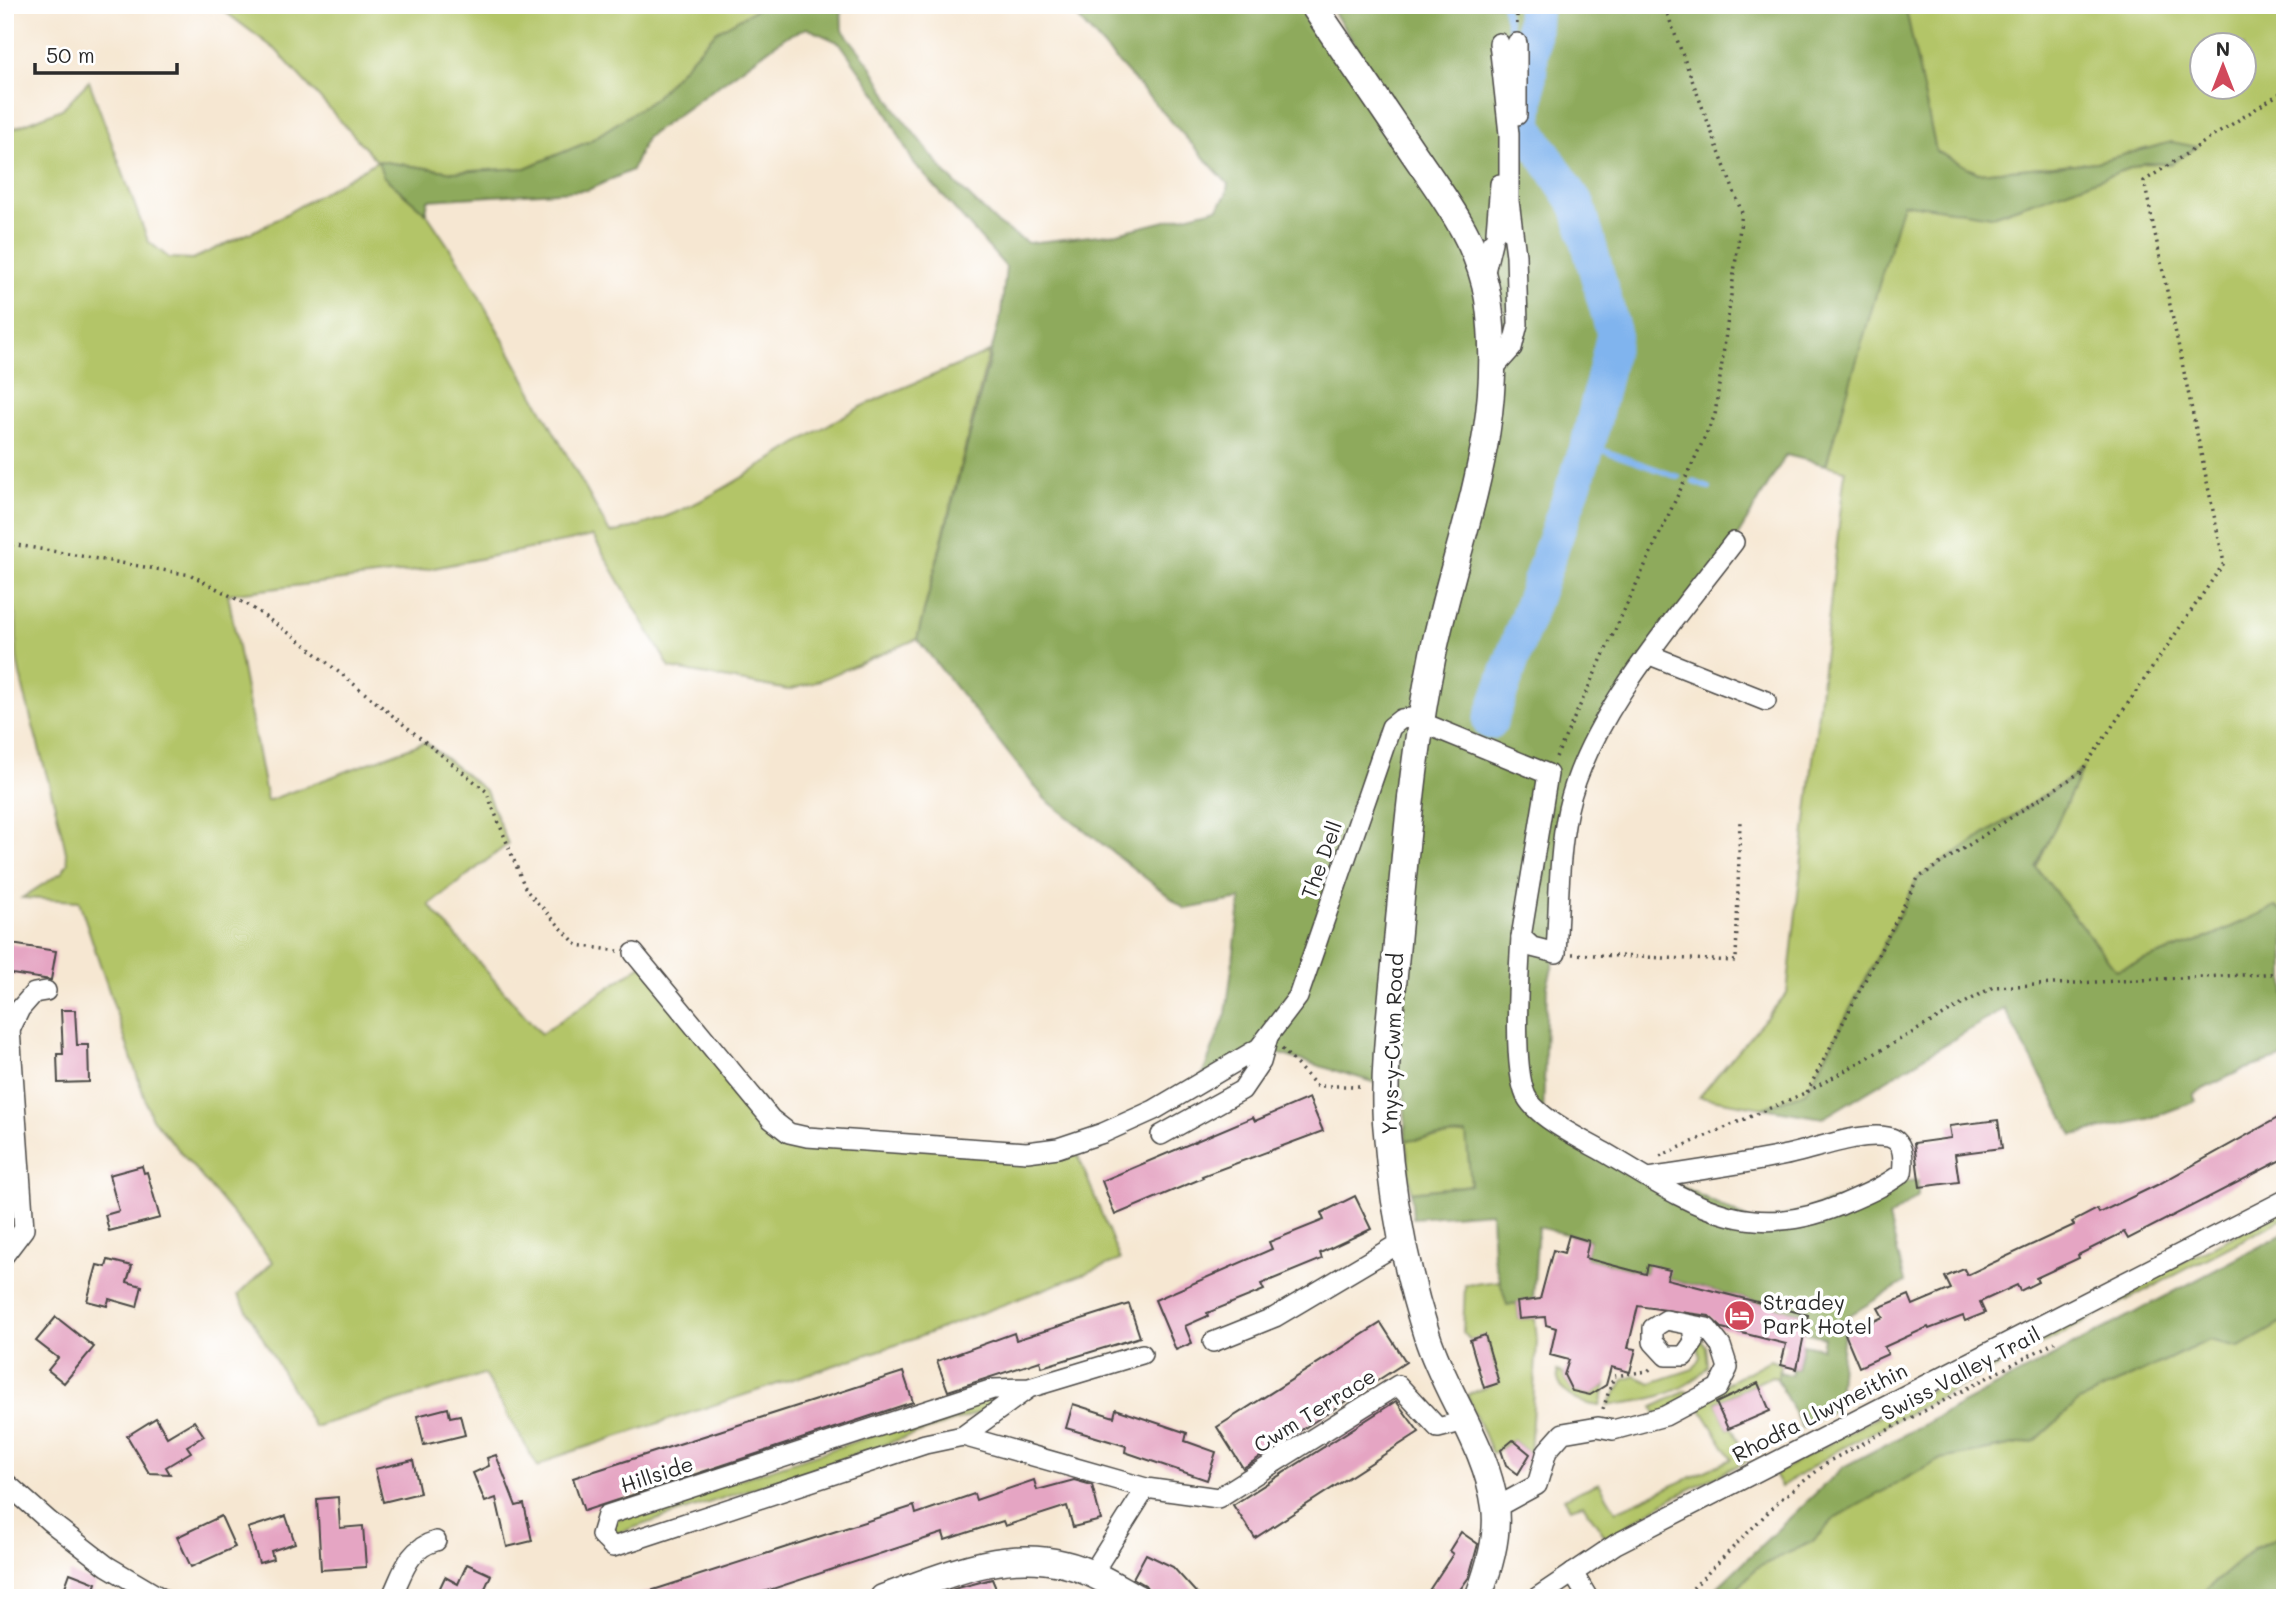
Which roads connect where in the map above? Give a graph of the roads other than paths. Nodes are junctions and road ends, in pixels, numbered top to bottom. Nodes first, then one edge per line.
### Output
1 (1313, 5) edge
2 (1508, 43) dead end
3 (1509, 134) junction
4 (1484, 276) junction
5 (1494, 368) junction
6 (1734, 542) dead end
7 (1650, 655) junction
8 (1766, 701) dead end
9 (1422, 724) junction
10 (1521, 937) junction
11 (634, 953) road end
12 (46, 991) dead end
13 (8, 1027) edge
14 (1264, 1041) junction
15 (9, 1076) edge
16 (1161, 1135) dead end
17 (1640, 1173) junction
18 (2285, 1200) edge
19 (1403, 1241) junction
20 (5, 1254) edge
21 (1692, 1326) dead end
22 (1213, 1342) dead end
23 (1142, 1354) dead end
24 (1029, 1388) junction
25 (1465, 1422) junction
26 (963, 1436) junction
27 (5, 1482) edge
28 (1146, 1488) junction
29 (1218, 1498) joint
30 (1495, 1508) junction
31 (436, 1541) dead end
32 (1573, 1573) junction
33 (1092, 1574) junction
34 (161, 1598) edge
35 (391, 1598) edge
36 (883, 1598) edge
37 (1137, 1598) edge
38 (1478, 1598) edge
39 (1536, 1598) edge
40 (1588, 1598) edge

1 - 4 main road, Ynys-y-Cwm Road
2 - 3 street
3 - 4 street
3 - 5 street
4 - 5 main road, Ynys-y-Cwm Road
5 - 9 main road, Ynys-y-Cwm Road
6 - 7 street
7 - 8 street
7 - 10 street
9 - 10 street
9 - 14 street, The Dell
9 - 19 main road, Ynys-y-Cwm Road
10 - 17 street
11 - 14 street
12 - 13 street
13 - 15 street
14 - 16 street, The Dell
15 - 20 street
17 - 17 street
18 - 32 street, Rhodfa Llwyneithin
19 - 22 street
19 - 25 main road, Ynys-y-Cwm Road
21 - 30 street
23 - 24 street, Hillside
24 - 26 street, Hillside
24 - 26 street, Hillside
25 - 29 street, Cwm Terrace
25 - 30 main road, Ynys-y-Cwm Road
26 - 28 street, Hillside
27 - 34 street
28 - 29 street, Hillside
28 - 33 street
30 - 38 main road, Ynys-y-Cwm Road
31 - 35 street
32 - 39 street, Rhodfa Llwyneithin
32 - 40 street
33 - 36 main road
33 - 37 main road

